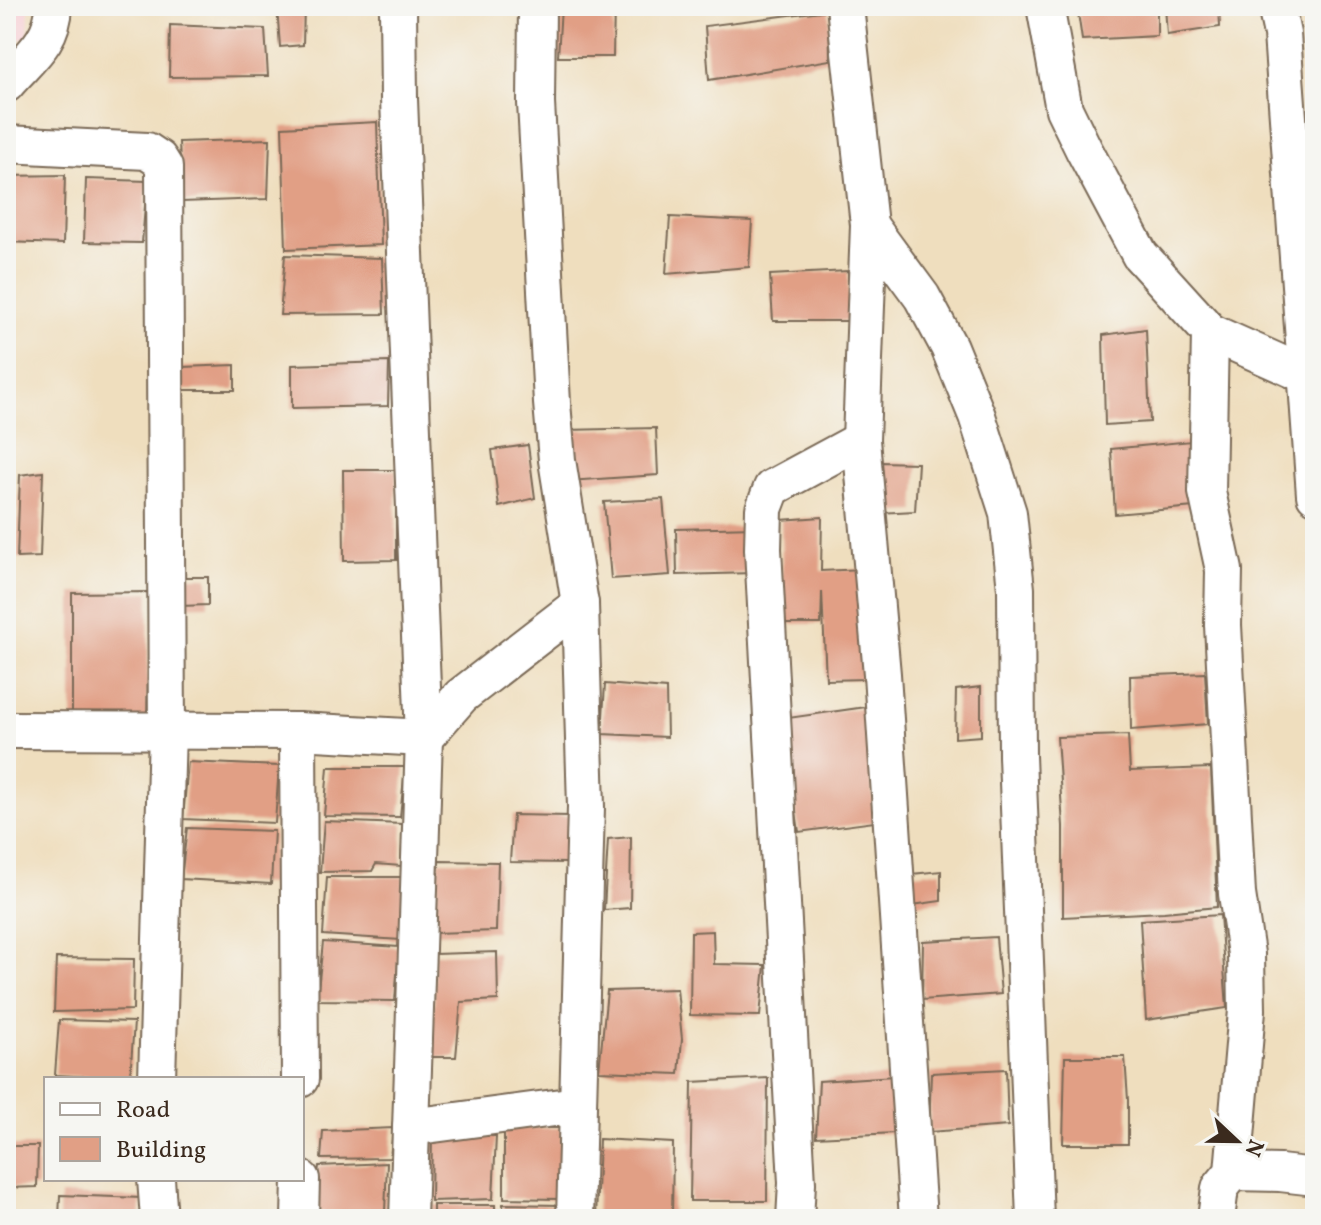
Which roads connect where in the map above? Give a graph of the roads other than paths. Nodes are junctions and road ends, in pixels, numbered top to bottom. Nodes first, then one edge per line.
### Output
1 (54, 6) edge
2 (398, 6) edge
3 (537, 6) edge
4 (845, 6) edge
5 (1045, 6) edge
6 (1276, 6) edge
7 (6, 84) edge
8 (6, 144) edge
9 (869, 225) junction
10 (1210, 332) junction
11 (1311, 376) edge
12 (861, 440) junction
13 (1315, 495) edge
14 (580, 604) junction
15 (6, 730) edge
16 (167, 731) junction
17 (298, 731) junction
18 (424, 738) junction
19 (157, 1077) edge
20 (300, 1077) edge
21 (577, 1105) junction
22 (411, 1127) junction
23 (1233, 1172) junction
24 (1315, 1177) edge
25 (156, 1181) edge
26 (301, 1181) edge
27 (159, 1219) edge
28 (300, 1219) edge
29 (408, 1219) edge
30 (575, 1219) edge
31 (795, 1219) edge
32 (918, 1219) edge
33 (1035, 1219) edge
34 (1216, 1219) edge

1 - 7 street
2 - 18 street
3 - 14 street
4 - 9 street
5 - 10 street
6 - 11 street
8 - 16 street
9 - 12 street
9 - 33 street
10 - 11 street
10 - 23 street
11 - 13 street
12 - 31 street
12 - 32 street
14 - 18 street
14 - 21 street
15 - 16 street
16 - 17 street
16 - 19 street
17 - 18 street
17 - 20 street
18 - 22 street
21 - 22 street
21 - 30 street
22 - 29 street
23 - 24 street
23 - 34 street
25 - 27 street
26 - 28 street

